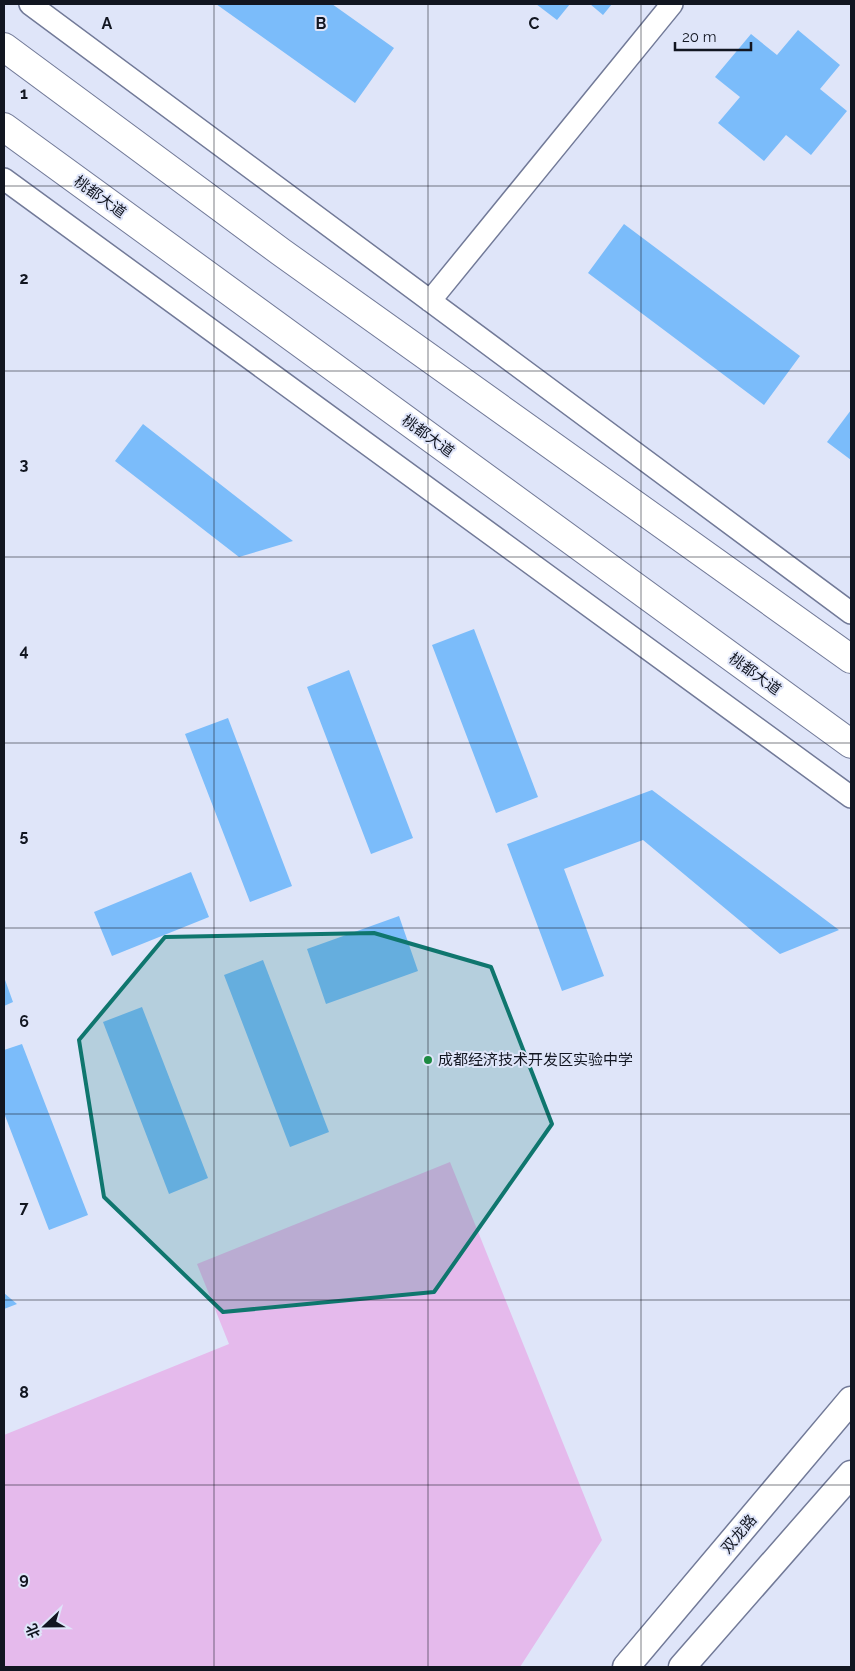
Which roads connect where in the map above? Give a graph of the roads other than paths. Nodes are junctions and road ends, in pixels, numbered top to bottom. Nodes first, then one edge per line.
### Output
1 (30, 4) edge
2 (672, 4) edge
3 (4, 46) edge
4 (4, 127) edge
5 (4, 179) edge
6 (430, 300) junction
7 (851, 612) edge
8 (851, 659) edge
9 (851, 744) edge
10 (851, 797) edge
11 (851, 1400) edge
12 (851, 1474) edge
13 (626, 1667) edge
14 (682, 1667) edge

1 - 6 street
2 - 6 street
3 - 8 main road
4 - 9 main road, 桃都大道
5 - 10 street
6 - 7 street
11 - 13 street, 双龙路
12 - 14 street

